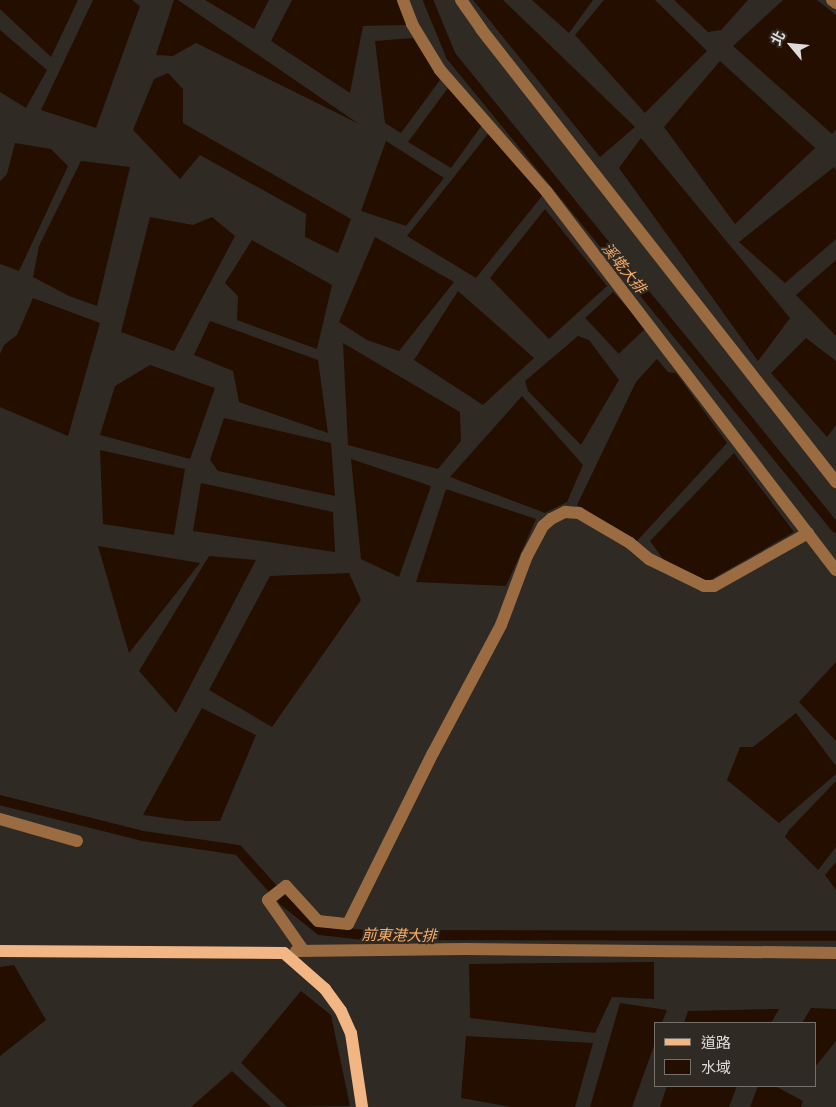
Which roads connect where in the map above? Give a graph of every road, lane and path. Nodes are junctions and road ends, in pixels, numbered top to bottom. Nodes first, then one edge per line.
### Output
1 (403, 0) edge
2 (461, 0) edge
3 (832, 0) edge
4 (836, 3) edge
5 (836, 482) edge
6 (808, 532) junction
7 (836, 570) edge
8 (0, 819) edge
9 (78, 841) dead end
10 (303, 950) junction
11 (0, 951) edge
12 (284, 953) junction
13 (836, 953) edge
14 (362, 1107) edge

1 - 6 street
2 - 5 street
3 - 4 street
6 - 7 street
6 - 10 street
8 - 9 street
10 - 12 street
10 - 13 street
11 - 12 main road
12 - 14 main road

